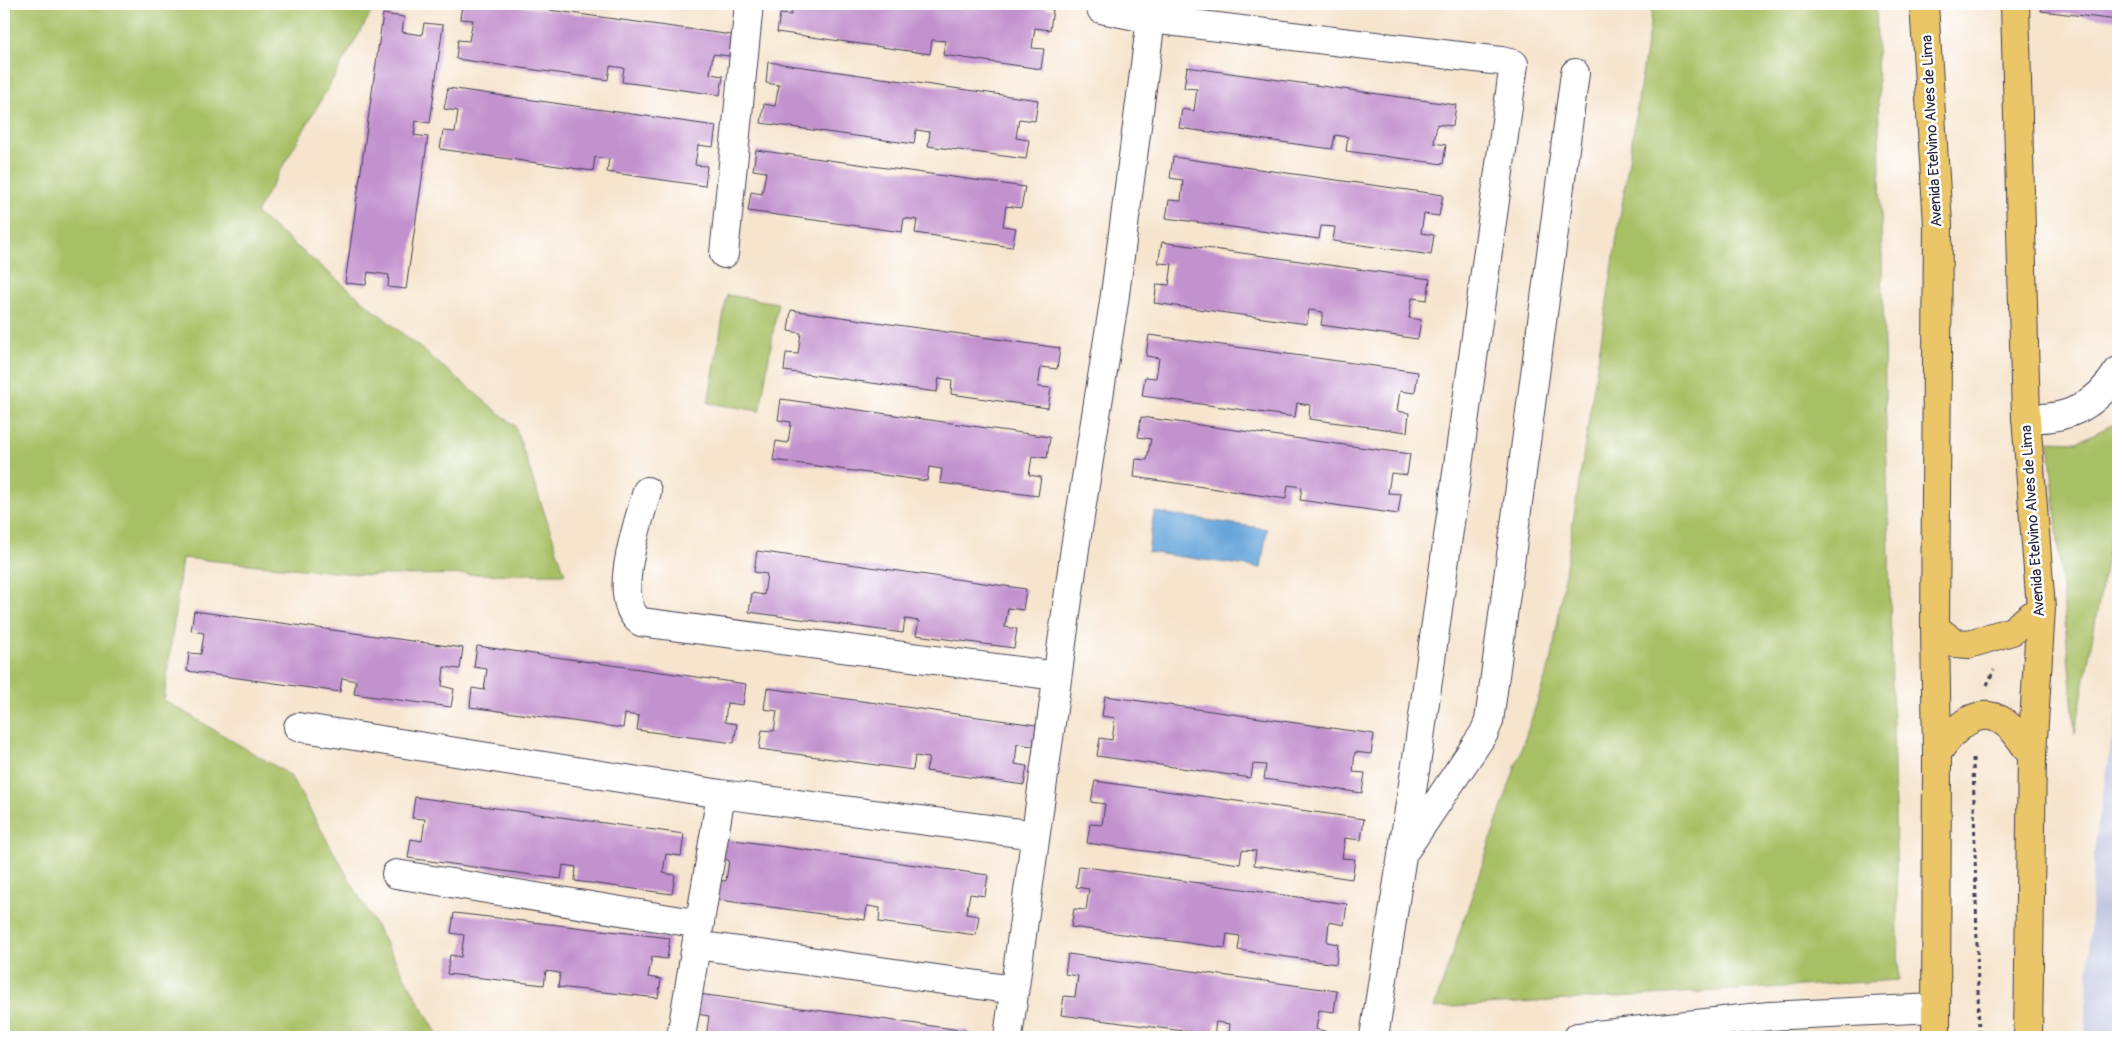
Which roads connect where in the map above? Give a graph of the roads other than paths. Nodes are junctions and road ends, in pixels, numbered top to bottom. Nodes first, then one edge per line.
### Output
1 (749, 4) edge
2 (1924, 4) edge
3 (2014, 4) edge
4 (1101, 9) dead end
5 (1151, 19) junction
6 (1575, 73) dead end
7 (724, 254) dead end
8 (2118, 371) edge
9 (2026, 418) junction
10 (647, 491) dead end
11 (2041, 608) junction
12 (1935, 628) junction
13 (1057, 676) junction
14 (298, 727) dead end
15 (1937, 753) junction
16 (2032, 755) junction
17 (721, 794) junction
18 (1035, 835) junction
19 (1402, 854) junction
20 (396, 874) dead end
21 (698, 935) junction
22 (1014, 990) junction
23 (1935, 1008) junction
24 (681, 1037) edge
25 (1008, 1037) edge
26 (1374, 1037) edge
27 (1578, 1037) edge
28 (1936, 1037) edge
29 (2028, 1037) edge

1 - 7 street
2 - 12 main road, Avenida Etelvino Alves de Lima
3 - 9 main road, Avenida Etelvino Alves de Lima
4 - 5 street
5 - 13 street
5 - 19 street
6 - 19 street
8 - 9 street
9 - 11 main road, Avenida Etelvino Alves de Lima
10 - 13 street
11 - 12 main road
11 - 16 main road, Avenida Etelvino Alves de Lima
12 - 15 main road, Avenida Etelvino Alves de Lima
13 - 18 street
14 - 17 street
15 - 16 main road
15 - 23 main road, Avenida Etelvino Alves de Lima
16 - 29 main road, Avenida Etelvino Alves de Lima
17 - 18 street
17 - 21 street
18 - 22 street
19 - 26 street
20 - 21 street
21 - 22 street
21 - 24 street
22 - 25 street
23 - 27 street
23 - 28 main road, Avenida Etelvino Alves de Lima

